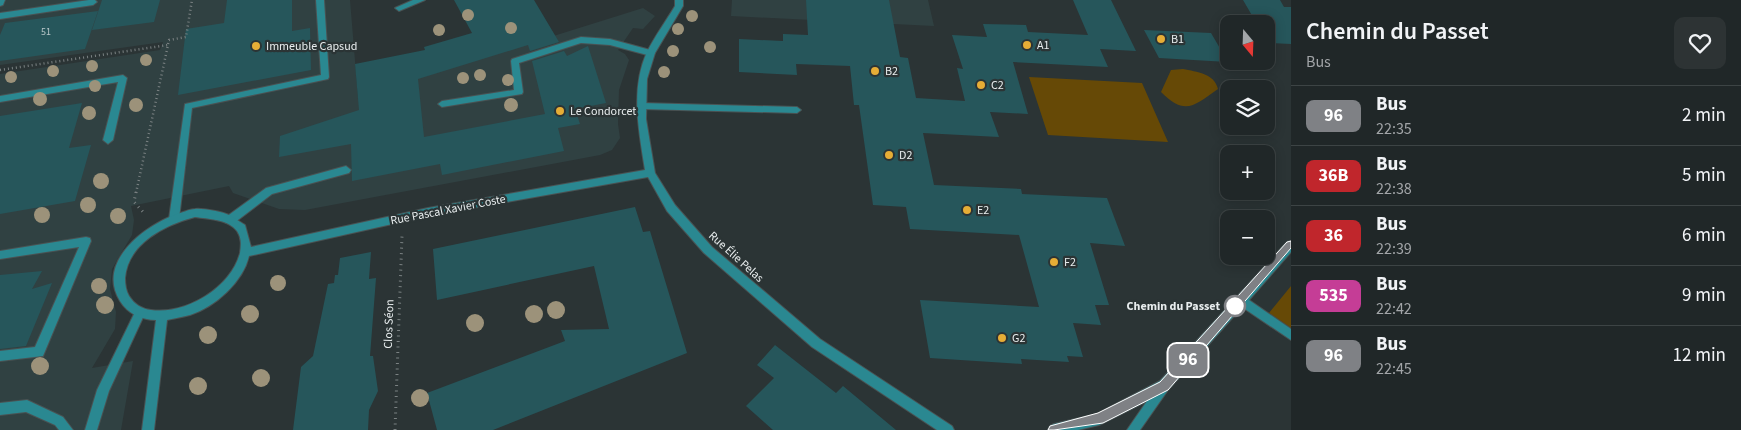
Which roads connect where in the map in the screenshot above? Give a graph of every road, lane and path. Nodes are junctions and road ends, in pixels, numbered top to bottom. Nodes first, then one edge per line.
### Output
1 (192, 0) edge
2 (320, 0) edge
3 (420, 0) edge
4 (679, 0) edge
5 (93, 2) dead end
6 (399, 8) dead end
7 (0, 16) edge
8 (168, 44) dead end
9 (651, 53) junction
10 (0, 99) edge
11 (442, 104) dead end
12 (641, 106) junction
13 (797, 110) dead end
14 (108, 140) dead end
15 (346, 170) dead end
16 (650, 173) junction
17 (174, 218) junction
18 (403, 218) junction
19 (230, 220) junction
20 (1291, 245) edge
21 (247, 252) junction
22 (0, 255) edge
23 (1240, 300) junction
24 (140, 313) junction
25 (162, 316) junction
26 (1291, 335) edge
27 (0, 356) edge
28 (1164, 386) junction
29 (0, 408) edge
30 (67, 430) edge
31 (91, 430) edge
32 (148, 430) edge
33 (395, 430) edge
34 (948, 430) edge
35 (1054, 430) edge
36 (1133, 430) edge

1 - 8 path
2 - 17 street
3 - 6 street
4 - 9 street, Rue Élie Pelas
5 - 7 street
9 - 11 street
9 - 12 street, Rue Élie Pelas
10 - 14 street
12 - 13 street
12 - 16 street, Rue Élie Pelas
15 - 19 street
16 - 18 street, Rue Pascal Xavier Coste
16 - 34 street, Rue Élie Pelas
17 - 19 street
17 - 24 street
18 - 21 street, Rue Pascal Xavier Coste
18 - 33 path, Clos Séon
19 - 21 street
20 - 23 street
21 - 25 street
22 - 27 street
23 - 26 street
23 - 28 street
24 - 25 street
24 - 31 street
25 - 32 street
28 - 35 street
28 - 36 street
29 - 30 street

